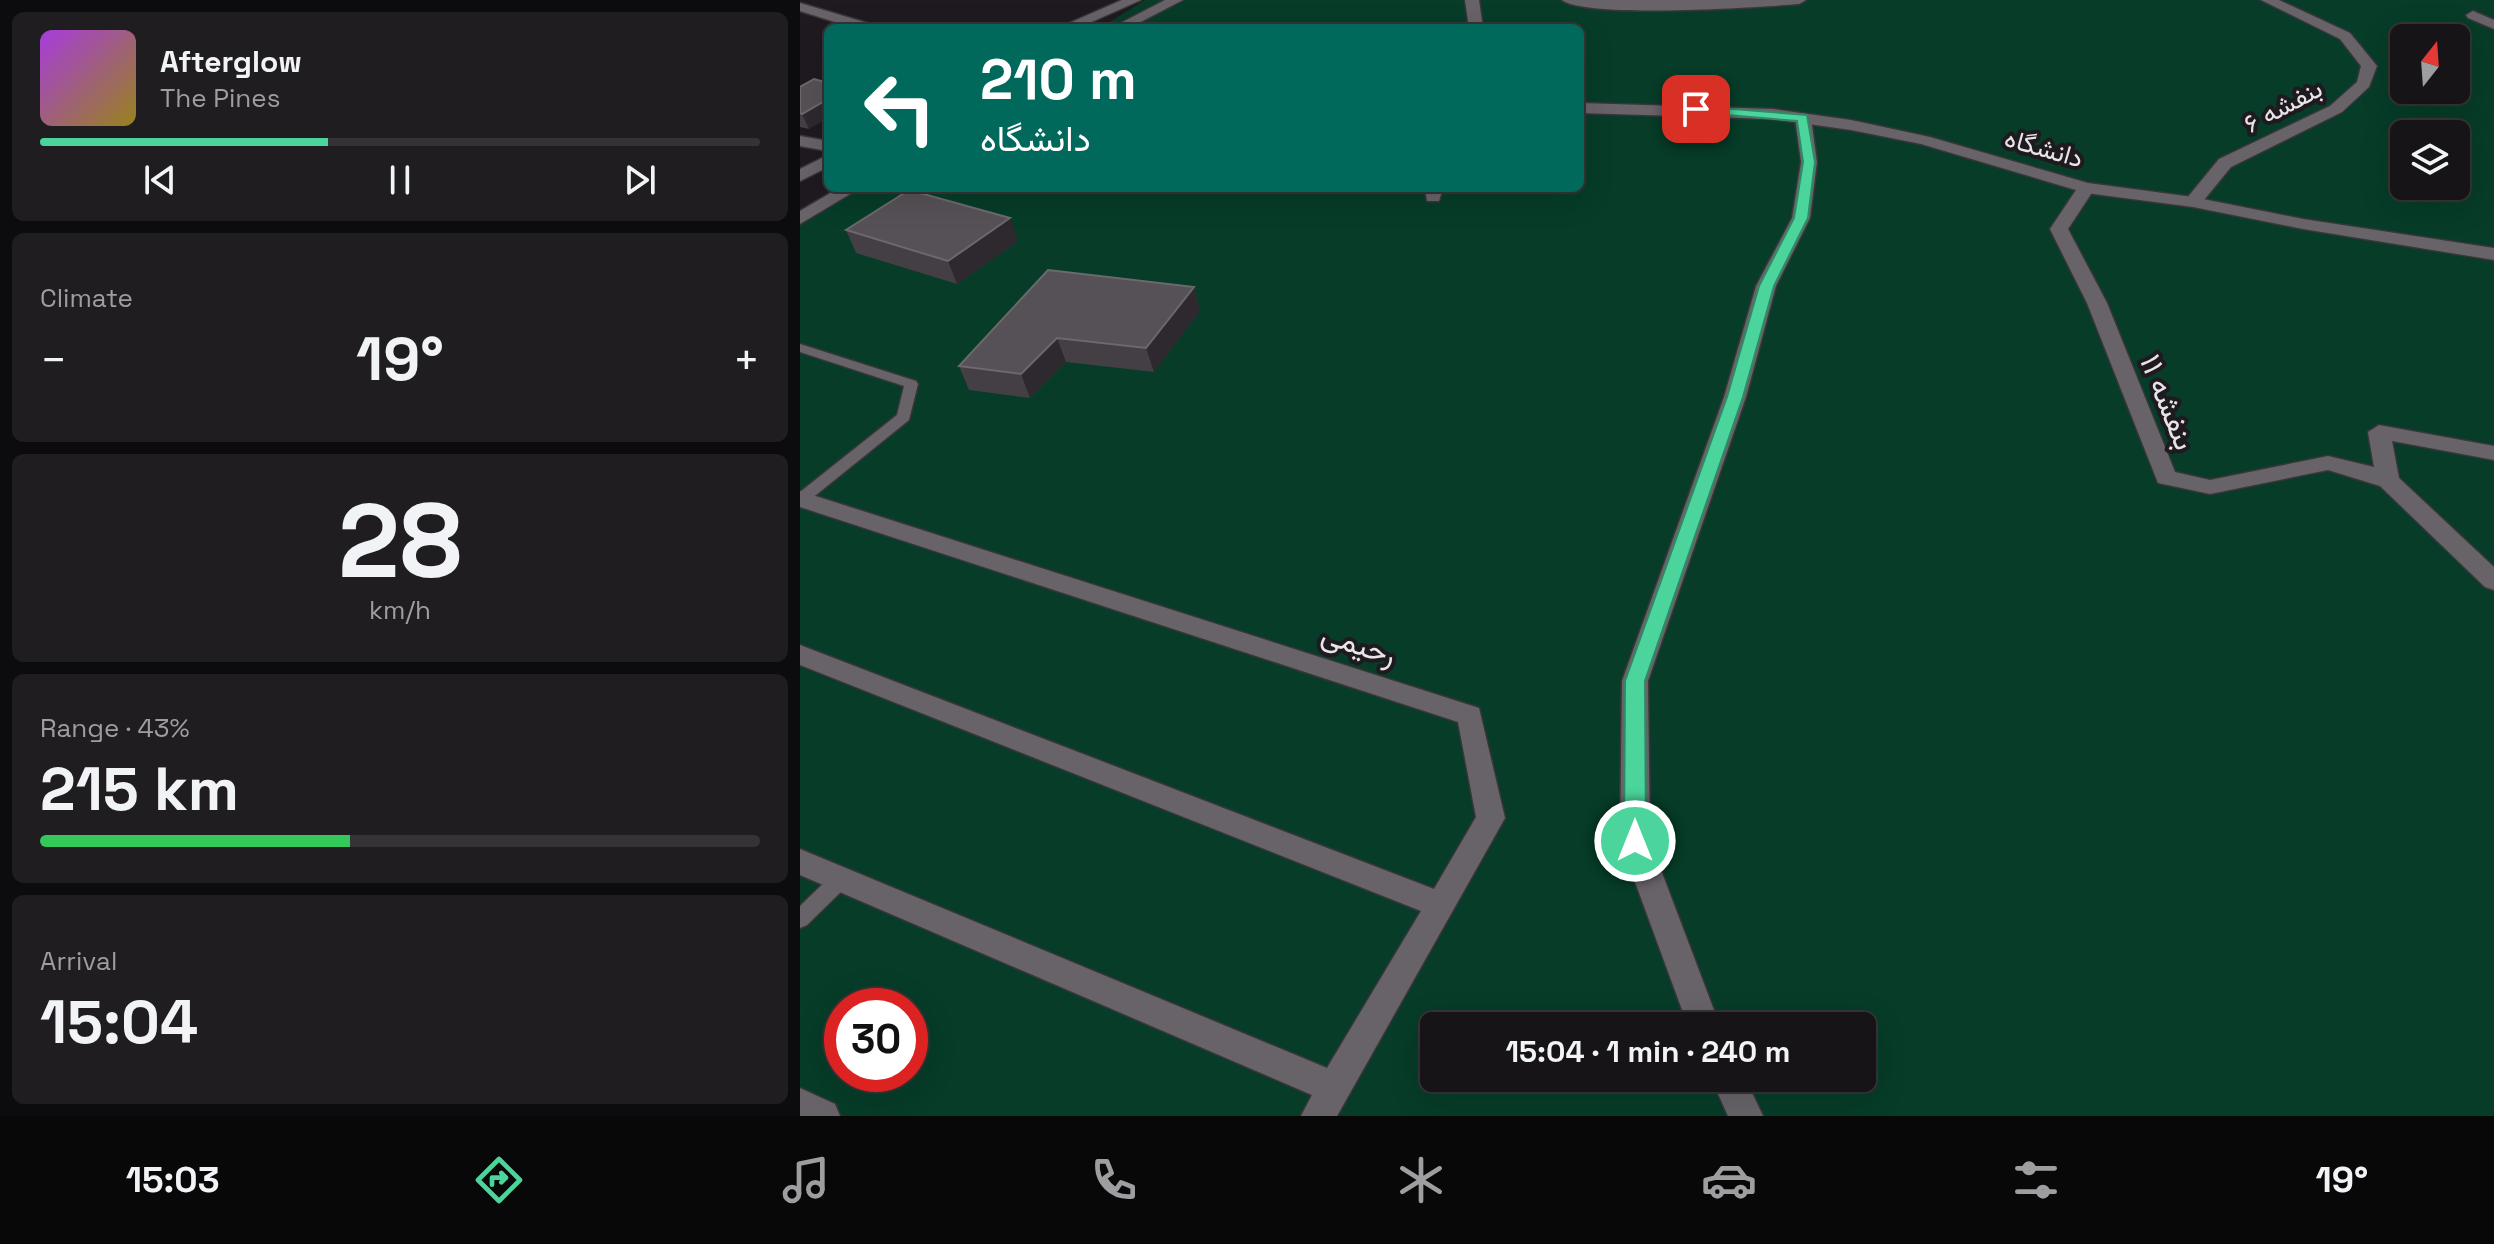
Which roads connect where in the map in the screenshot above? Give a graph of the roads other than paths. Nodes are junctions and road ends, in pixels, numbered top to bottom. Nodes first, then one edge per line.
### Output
1 (1134, 0) edge
2 (1176, 0) edge
3 (1472, 0) edge
4 (1569, 0) edge
5 (1799, 0) edge
6 (2268, 0) edge
7 (800, 7) edge
8 (2473, 15) dead end
9 (856, 24) edge
10 (1075, 24) edge
11 (1126, 24) edge
12 (1475, 24) edge
13 (2494, 25) edge
14 (1584, 108) edge
15 (1803, 118) junction
16 (800, 141) edge
17 (824, 145) edge
18 (824, 162) edge
19 (800, 176) edge
20 (2086, 188) junction
21 (844, 192) edge
22 (2193, 202) junction
23 (800, 219) edge
24 (2494, 254) edge
25 (800, 348) edge
26 (2494, 453) edge
27 (2388, 481) junction
28 (801, 499) edge
29 (2494, 581) edge
30 (800, 655) edge
31 (800, 862) edge
32 (841, 879) junction
33 (1440, 905) junction
34 (800, 919) edge
35 (1699, 1012) edge
36 (1335, 1088) junction
37 (1735, 1092) edge
38 (800, 1105) edge
39 (823, 1116) edge
40 (1318, 1116) edge
41 (1746, 1116) edge

1 - 10 street
2 - 11 street
3 - 12 street
4 - 5 street
6 - 22 street, بنفشه ۶
7 - 9 street
8 - 13 street
14 - 15 street, دانشگاه
15 - 20 street, دانشگاه
15 - 35 street
16 - 17 street
18 - 19 street
20 - 22 street, دانشگاه
20 - 27 street, بنفشه ۱۱
21 - 23 street
22 - 24 street, دانشگاه
25 - 28 lane
26 - 27 street
27 - 29 street
28 - 33 street, رحیمی
30 - 33 street
31 - 32 street
32 - 34 lane
32 - 36 street
33 - 36 street, رحیمی
36 - 40 street, رحیمی
37 - 41 street
38 - 39 street

